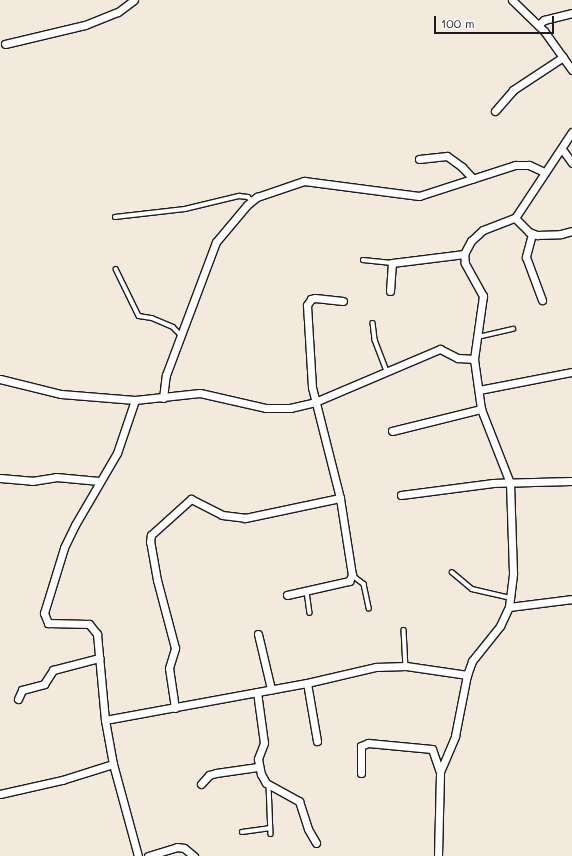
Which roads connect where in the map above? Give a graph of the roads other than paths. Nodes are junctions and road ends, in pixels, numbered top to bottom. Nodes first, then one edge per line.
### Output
1 (134, 0) edge
2 (512, 0) edge
3 (572, 13) edge
4 (538, 25) junction
5 (5, 44) dead end
6 (563, 57) junction
7 (572, 70) edge
8 (495, 111) dead end
9 (572, 132) edge
10 (562, 149) junction
11 (419, 159) dead end
12 (572, 163) edge
13 (544, 172) junction
14 (472, 179) junction
15 (253, 201) junction
16 (115, 217) dead end
17 (514, 218) junction
18 (572, 231) edge
19 (532, 234) junction
20 (464, 254) junction
21 (363, 260) dead end
22 (392, 263) junction
23 (116, 269) dead end
24 (390, 291) dead end
25 (542, 300) dead end
26 (343, 301) dead end
27 (373, 323) dead end
28 (514, 329) dead end
29 (181, 335) junction
30 (476, 337) junction
31 (474, 359) junction
32 (387, 372) junction
33 (572, 372) edge
34 (0, 379) edge
35 (479, 390) junction
36 (163, 398) junction
37 (135, 400) junction
38 (315, 402) junction
39 (481, 409) junction
40 (392, 431) dead end
41 (0, 478) edge
42 (99, 481) junction
43 (572, 481) edge
44 (510, 483) junction
45 (401, 495) dead end
46 (340, 498) junction
47 (452, 572) dead end
48 (352, 575) junction
49 (307, 592) junction
50 (287, 595) dead end
51 (510, 598) junction
52 (572, 599) edge
53 (509, 607) junction
54 (368, 608) dead end
55 (310, 613) dead end
56 (404, 630) dead end
57 (258, 634) dead end
58 (99, 658) junction
59 (406, 666) junction
60 (467, 675) junction
61 (307, 683) junction
62 (272, 689) junction
63 (256, 692) junction
64 (18, 699) dead end
65 (175, 708) junction
66 (105, 720) junction
67 (317, 741) dead end
68 (113, 764) junction
69 (258, 767) junction
70 (440, 772) junction
71 (361, 773) dead end
72 (201, 784) dead end
73 (269, 785) junction
74 (0, 794) edge
75 (269, 828) junction
76 (242, 832) dead end
77 (271, 834) dead end
78 (316, 843) dead end
79 (138, 856) edge
80 (148, 856) edge
81 (194, 856) edge
82 (438, 856) edge

1 - 5 street
2 - 4 street
3 - 4 street
4 - 6 street
6 - 7 street
6 - 8 street
9 - 10 street
10 - 12 street
10 - 13 street
11 - 14 street
13 - 14 street
13 - 17 street
14 - 15 street
15 - 16 lane
15 - 29 street
17 - 19 street
17 - 20 street
18 - 19 street
19 - 25 street
20 - 22 street
20 - 30 street
21 - 22 lane
22 - 24 street
23 - 29 lane
26 - 38 street
27 - 32 lane
28 - 30 lane
29 - 36 street
30 - 31 street
31 - 32 street
31 - 35 street
32 - 38 street
33 - 35 street
34 - 37 street
35 - 39 street
36 - 37 street
36 - 38 street
37 - 42 street
38 - 46 street
39 - 40 street
39 - 44 street
41 - 42 street
42 - 58 street
43 - 44 street
44 - 45 street
44 - 51 street
46 - 48 street
46 - 65 street
47 - 51 lane
48 - 49 street
48 - 54 lane
49 - 50 street
49 - 55 lane
51 - 53 street
52 - 53 street
53 - 60 street
56 - 59 lane
57 - 62 street
58 - 64 street
58 - 66 street
59 - 60 street
59 - 61 street
60 - 70 street
61 - 62 street
61 - 67 street
62 - 63 street
63 - 65 street
63 - 69 street
65 - 66 street
66 - 68 street
68 - 74 street
68 - 79 street
69 - 72 street
69 - 73 street
70 - 71 street
70 - 82 street
73 - 75 lane
73 - 78 street
75 - 76 lane
75 - 77 lane
80 - 81 street

